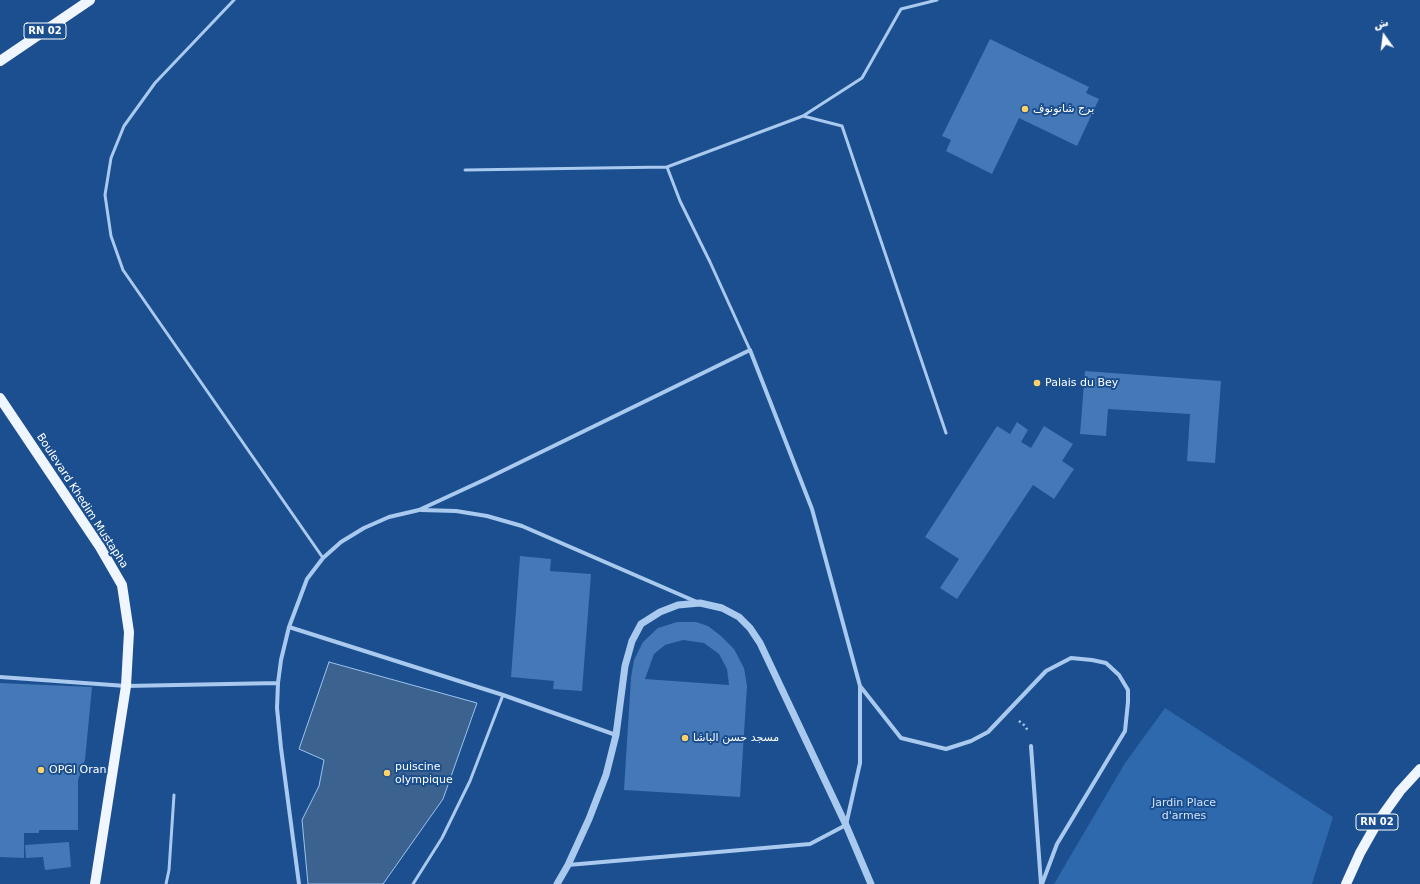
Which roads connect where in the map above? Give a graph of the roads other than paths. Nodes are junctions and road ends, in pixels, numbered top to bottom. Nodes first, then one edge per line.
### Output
1 (90, 0) edge
2 (234, 0) edge
3 (937, 0) edge
4 (0, 61) edge
5 (802, 116) junction
6 (667, 167) junction
7 (465, 170) dead end
8 (750, 350) junction
9 (0, 398) edge
10 (946, 433) dead end
11 (419, 510) junction
12 (323, 558) junction
13 (700, 603) junction
14 (289, 627) junction
15 (0, 677) edge
16 (278, 683) junction
17 (126, 686) junction
18 (860, 686) junction
19 (503, 695) junction
20 (616, 735) junction
21 (1032, 746) road end
22 (1420, 768) edge
23 (174, 795) dead end
24 (846, 825) junction
25 (568, 865) junction
26 (95, 884) edge
27 (166, 884) edge
28 (299, 884) edge
29 (413, 884) edge
30 (557, 884) edge
31 (871, 884) edge
32 (1041, 884) edge
33 (1346, 884) edge

1 - 4 main road, RN 02
2 - 12 lane
3 - 5 lane
5 - 6 lane
5 - 10 lane
6 - 7 lane
6 - 8 lane
8 - 11 street
8 - 18 street
9 - 17 main road, Boulevard Khedim Mustapha
11 - 12 street
11 - 13 street
12 - 14 street
13 - 20 street
13 - 24 street
14 - 16 street
14 - 19 street
15 - 17 street
16 - 17 street
16 - 28 street
17 - 26 main road, Boulevard Khedim Mustapha
18 - 24 street
18 - 32 street
19 - 20 street
19 - 29 lane
20 - 25 street
21 - 32 street
22 - 33 main road, RN 02
23 - 27 lane
24 - 25 street
24 - 31 street
25 - 30 street

